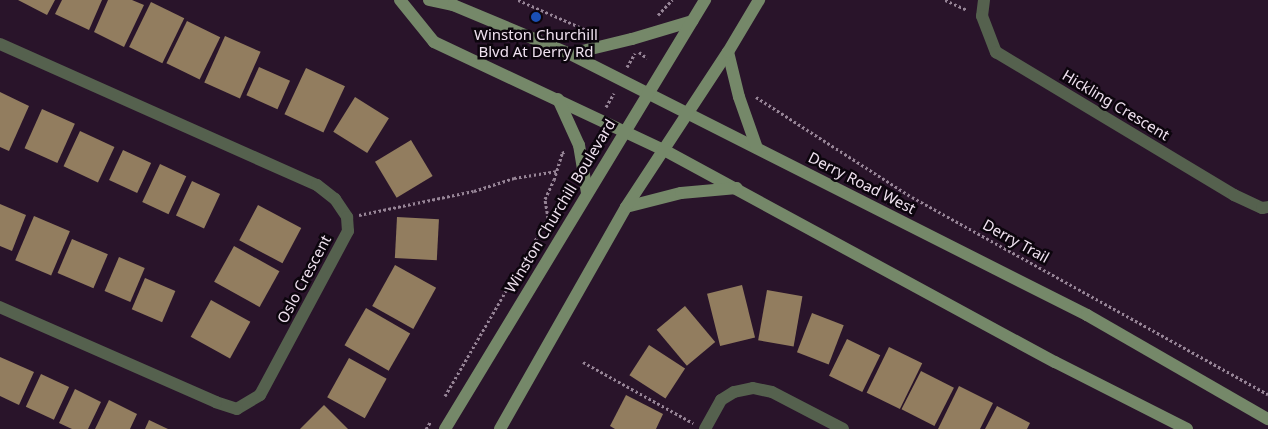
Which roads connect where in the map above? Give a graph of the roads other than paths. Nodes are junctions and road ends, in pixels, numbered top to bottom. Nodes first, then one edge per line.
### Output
1 (400, 0) edge
2 (429, 0) edge
3 (705, 0) edge
4 (759, 0) edge
5 (984, 0) edge
6 (692, 21) junction
7 (0, 44) edge
8 (728, 52) junction
9 (570, 54) junction
10 (648, 93) junction
11 (558, 99) junction
12 (688, 113) junction
13 (624, 132) junction
14 (758, 148) junction
15 (664, 150) junction
16 (737, 188) junction
17 (587, 193) junction
18 (626, 207) junction
19 (1268, 207) edge
20 (0, 307) edge
21 (1268, 419) edge
22 (445, 429) edge
23 (500, 429) edge
24 (705, 429) edge
25 (842, 429) edge
26 (1187, 429) edge

1 - 11 main road
2 - 9 main road, Derry Road West
3 - 6 main road, Winston Churchill Boulevard
4 - 8 main road
5 - 19 street, Hickling Crescent
6 - 9 main road
6 - 10 main road, Winston Churchill Boulevard
7 - 20 street, Oslo Crescent
8 - 12 main road
8 - 14 main road
9 - 10 main road, Derry Road West
10 - 12 main road, Derry Road West
10 - 13 main road, Winston Churchill Boulevard
11 - 13 main road
11 - 17 main road
12 - 14 main road, Derry Road West
12 - 15 main road
13 - 15 main road
13 - 17 main road, Winston Churchill Boulevard
14 - 21 main road, Derry Road West
15 - 16 main road
15 - 18 main road
16 - 18 main road
16 - 26 main road
17 - 22 main road, Winston Churchill Boulevard
18 - 23 main road
24 - 25 street

